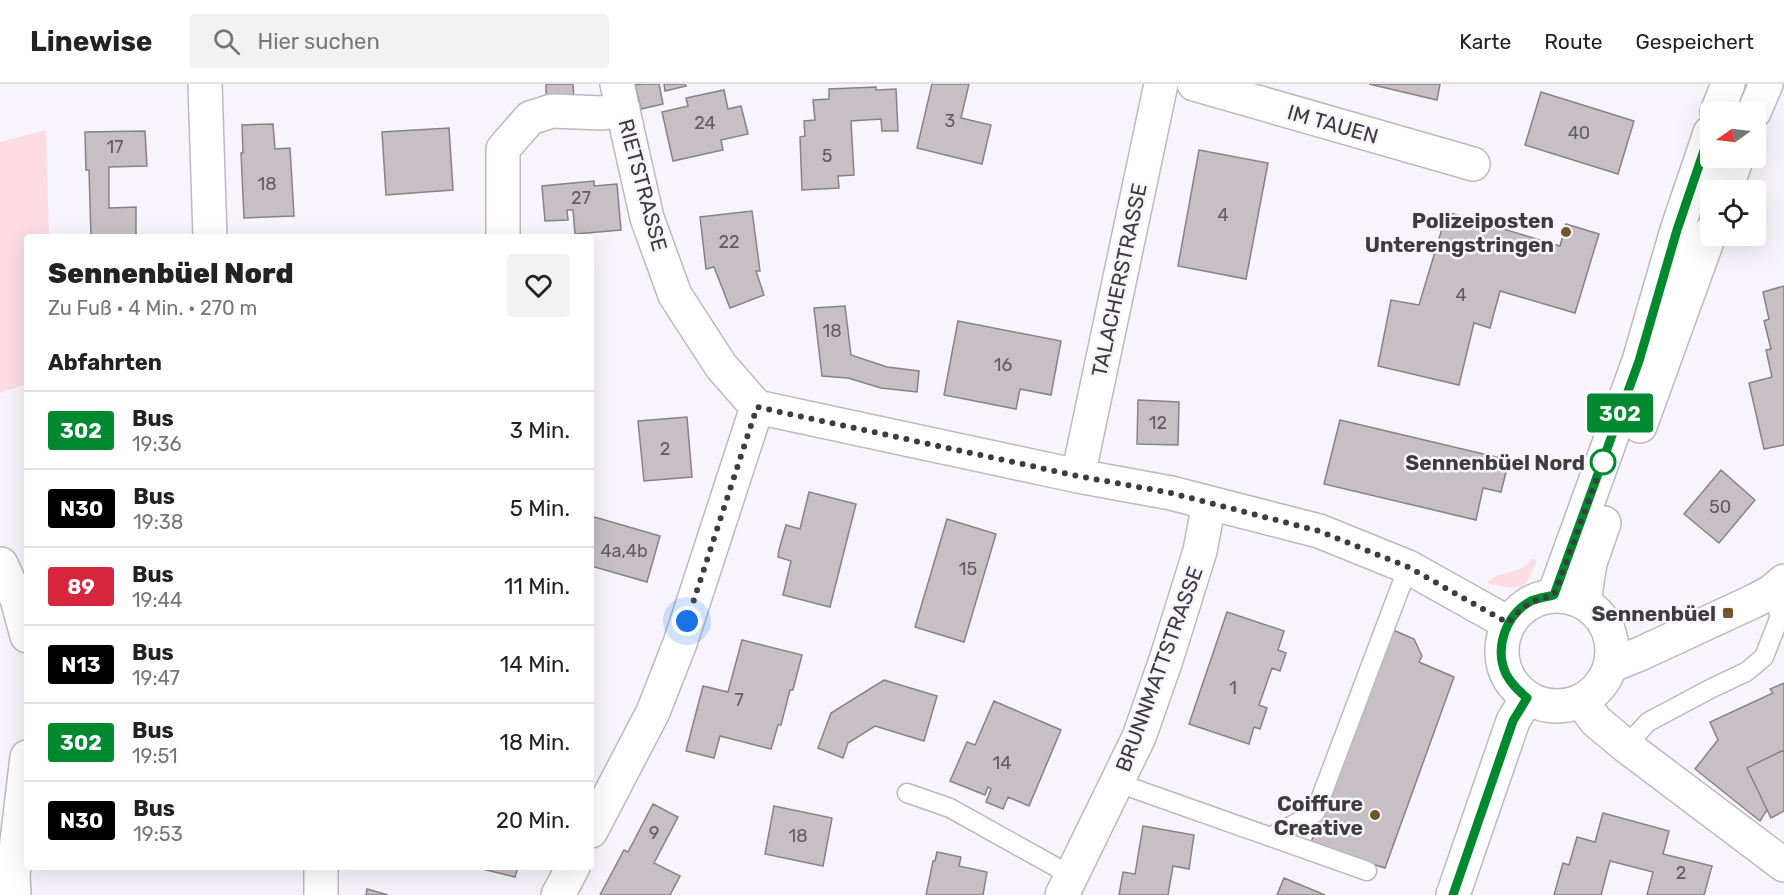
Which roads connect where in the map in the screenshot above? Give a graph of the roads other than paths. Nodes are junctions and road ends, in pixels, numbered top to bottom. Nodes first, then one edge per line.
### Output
1 (205, 84) edge
2 (1161, 84) edge
3 (1194, 84) edge
4 (1728, 84) edge
5 (1766, 84) edge
6 (620, 96) edge
7 (1722, 102) edge
8 (1758, 102) edge
9 (1700, 162) edge
10 (1473, 164) dead end
11 (210, 234) edge
12 (503, 234) edge
13 (1705, 246) edge
14 (757, 407) junction
15 (1078, 476) junction
16 (1209, 502) junction
17 (1, 564) edge
18 (1408, 567) junction
19 (1778, 587) edge
20 (1569, 599) junction
21 (1508, 623) junction
22 (24, 625) edge
23 (1610, 666) junction
24 (1527, 698) junction
25 (1581, 701) junction
26 (1626, 746) junction
27 (24, 782) edge
28 (1118, 783) junction
29 (907, 793) dead end
30 (594, 825) edge
31 (1270, 837) junction
32 (1784, 865) edge
33 (321, 870) edge
34 (571, 870) edge
35 (1367, 872) dead end
36 (1067, 885) edge
37 (14, 895) edge
38 (321, 895) edge
39 (558, 895) edge
40 (1453, 895) edge

1 - 11 street
2 - 15 street, TALACHERSTRASSE
3 - 10 street, IM TAUEN
4 - 7 street
5 - 8 street
6 - 12 street
6 - 14 street, RIETSTRASSE
9 - 20 street
13 - 20 street
14 - 15 street
14 - 30 street
15 - 16 street
16 - 18 street
16 - 28 street, BRUNNMATTSTRASSE
17 - 22 street
18 - 21 street
18 - 31 lane
19 - 23 street
19 - 26 lane
20 - 21 street
20 - 23 street
21 - 24 street
23 - 25 street
24 - 25 street
24 - 40 street
25 - 26 street
26 - 32 street
27 - 37 street
28 - 31 lane
28 - 36 street, BRUNNMATTSTRASSE
29 - 36 lane
31 - 35 lane
33 - 38 street
34 - 39 street

